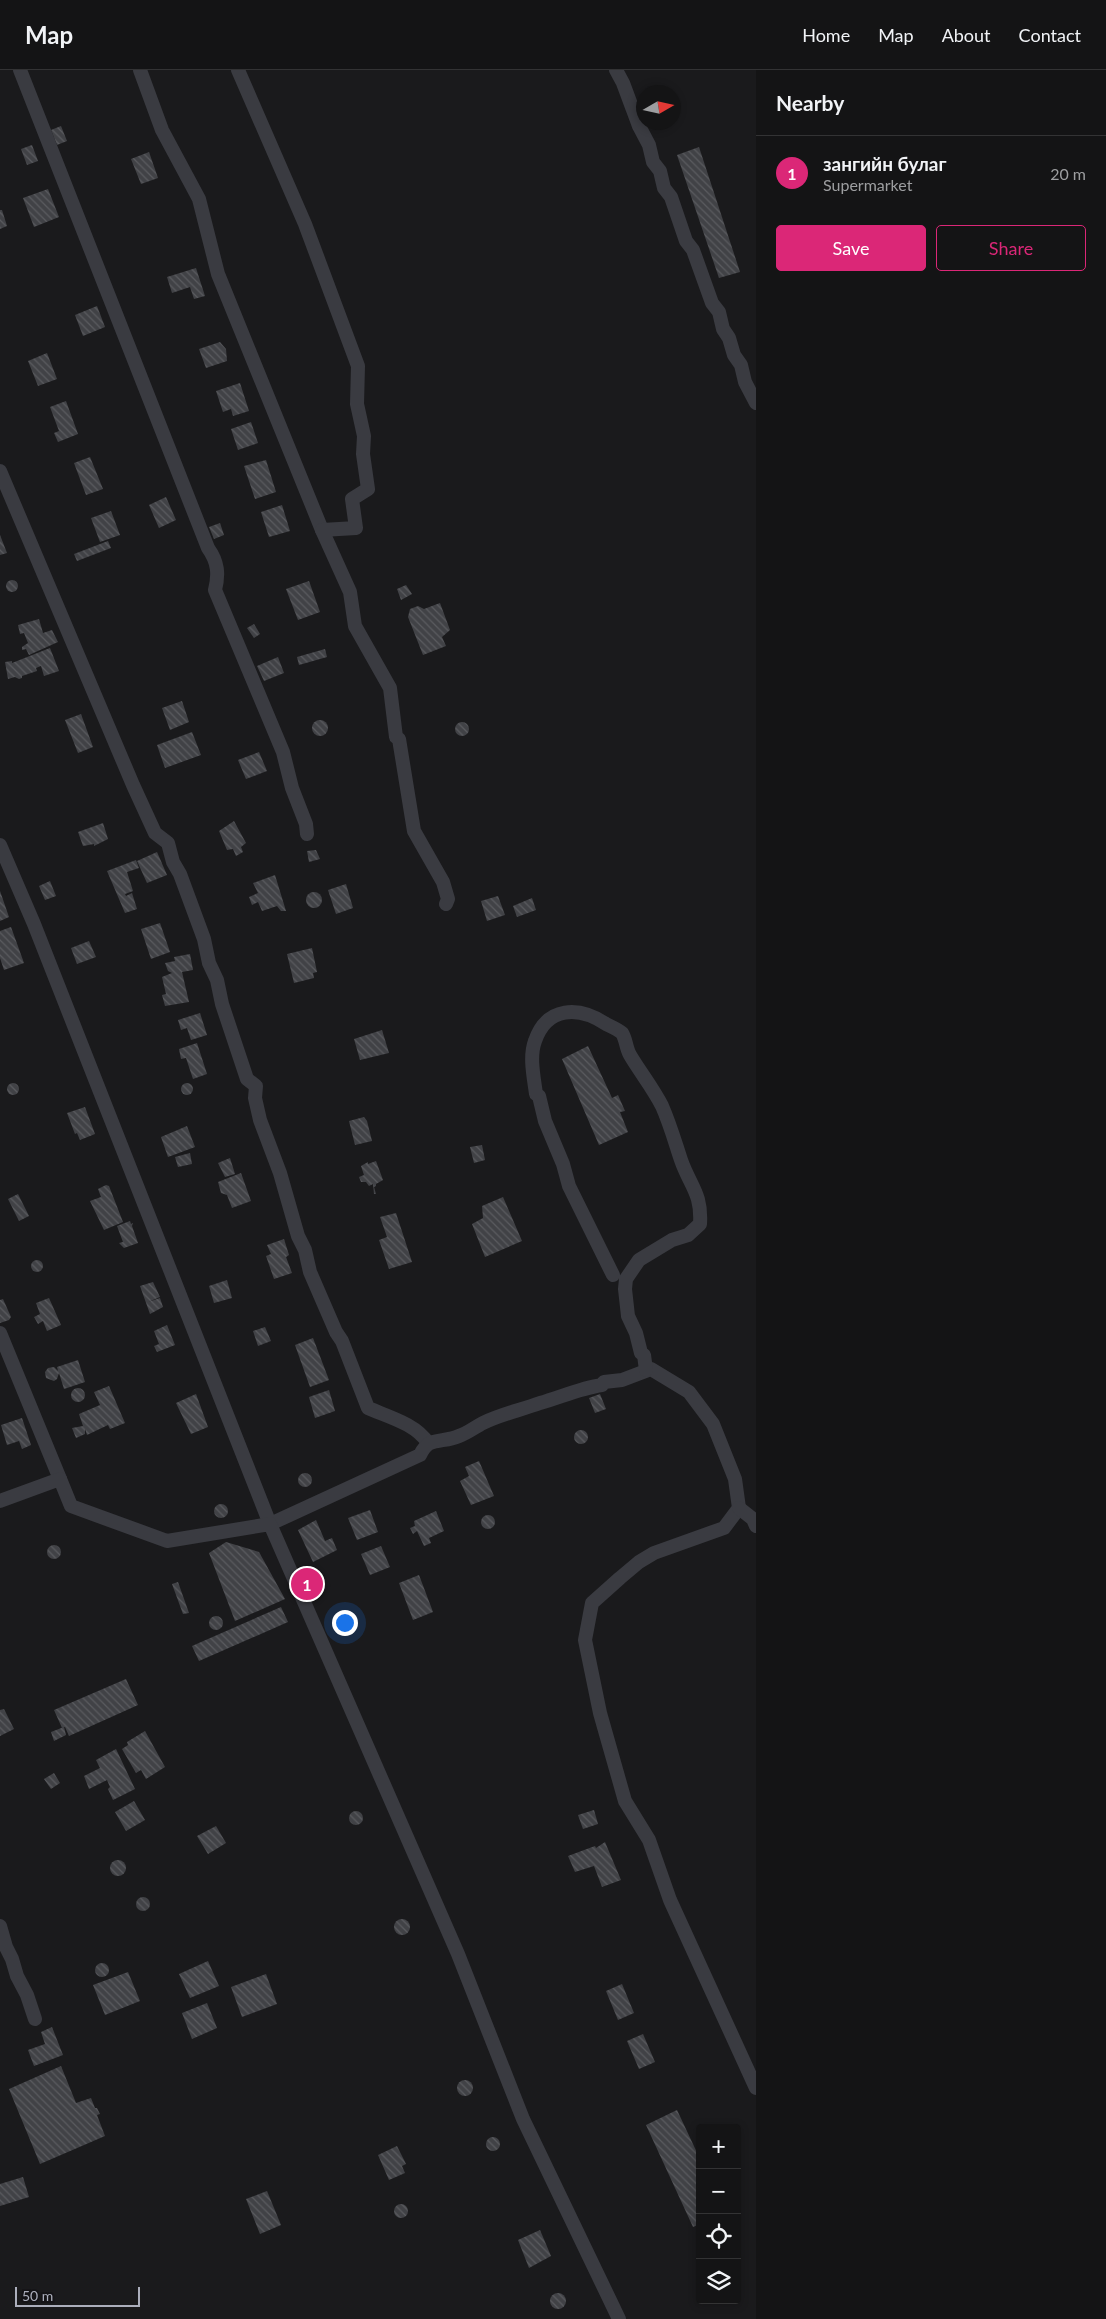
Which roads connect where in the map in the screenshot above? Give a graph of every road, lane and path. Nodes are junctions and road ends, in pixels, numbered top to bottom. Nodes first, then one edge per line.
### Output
1 (20, 70) edge
2 (140, 70) edge
3 (238, 70) edge
4 (616, 70) edge
5 (756, 403) edge
6 (0, 471) edge
7 (322, 530) junction
8 (307, 834) dead end
9 (0, 845) edge
10 (446, 904) dead end
11 (613, 1276) dead end
12 (0, 1333) edge
13 (646, 1370) junction
14 (428, 1443) junction
15 (60, 1479) junction
16 (0, 1501) edge
17 (739, 1508) junction
18 (270, 1524) junction
19 (756, 1526) edge
20 (0, 1926) edge
21 (36, 2019) dead end
22 (756, 2088) edge
23 (619, 2319) edge

1 - 8 street
2 - 7 street
3 - 7 street
4 - 5 street
6 - 14 street
7 - 10 street
9 - 18 street
11 - 13 street
12 - 15 street
13 - 14 street
13 - 17 street
14 - 18 street
15 - 16 street
15 - 18 street
17 - 19 street
17 - 22 street
18 - 23 street
20 - 21 street

